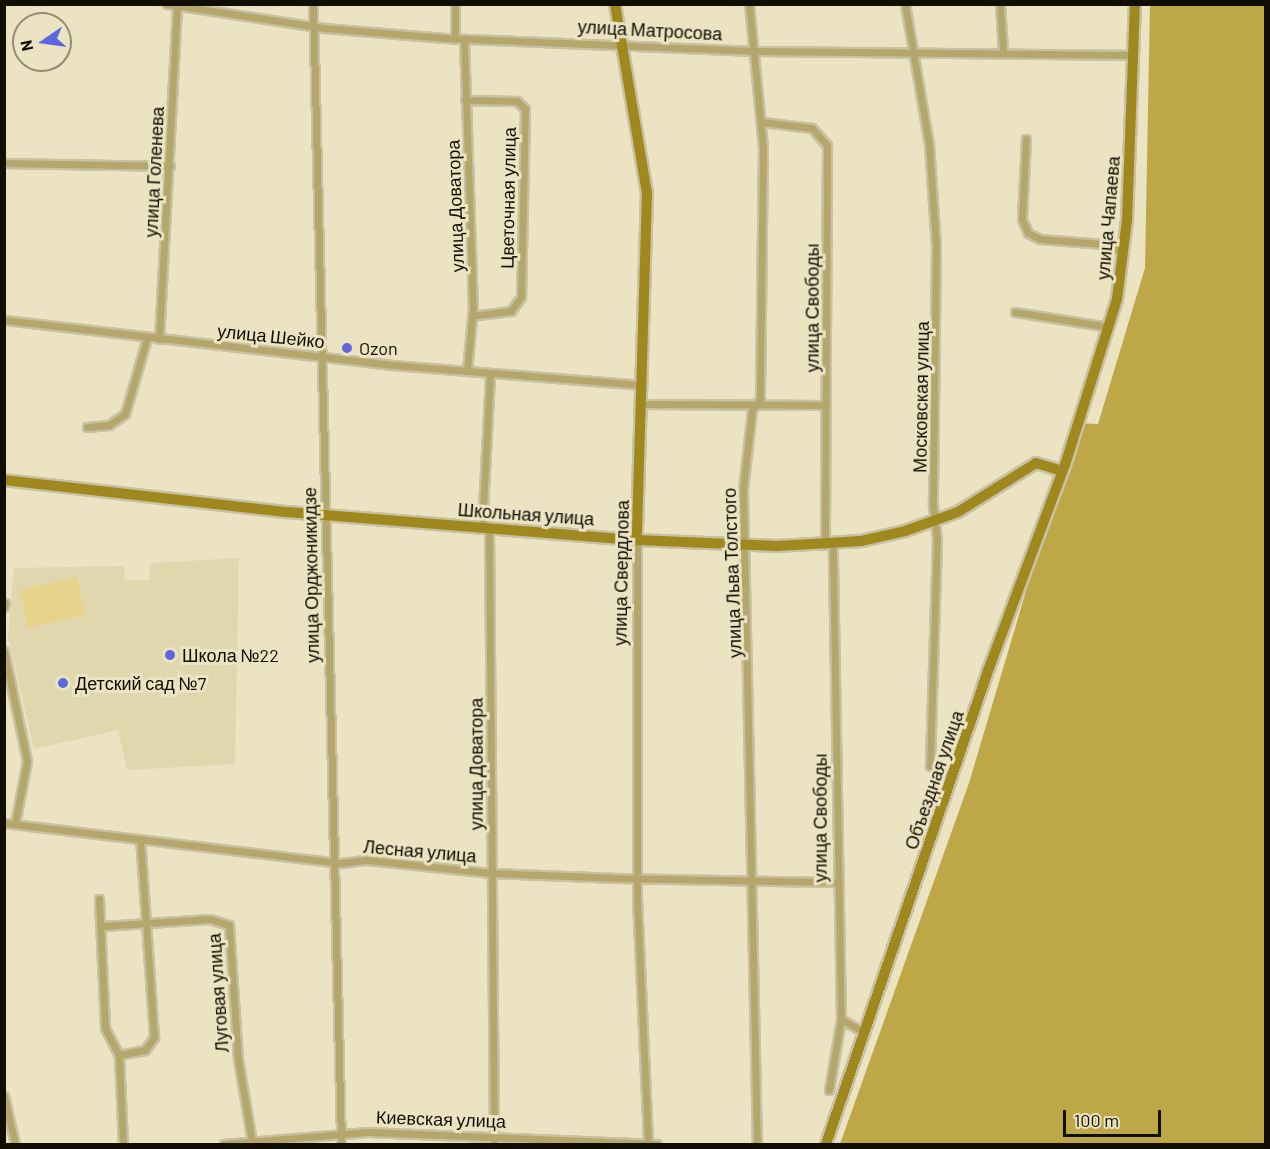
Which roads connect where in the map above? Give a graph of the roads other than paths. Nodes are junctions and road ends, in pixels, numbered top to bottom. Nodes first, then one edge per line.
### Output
1 (167, 4) edge
2 (313, 4) edge
3 (455, 4) edge
4 (615, 4) edge
5 (749, 4) edge
6 (905, 4) edge
7 (1000, 4) edge
8 (1136, 4) edge
9 (177, 6) junction
10 (313, 24) junction
11 (455, 39) junction
12 (464, 39) junction
13 (623, 42) junction
14 (755, 51) junction
15 (913, 51) junction
16 (1003, 51) junction
17 (1134, 55) junction
18 (465, 100) junction
19 (762, 122) junction
20 (1026, 139) dead end
21 (4, 163) edge
22 (170, 166) junction
23 (1123, 252) junction
24 (1015, 312) dead end
25 (473, 316) junction
26 (4, 320) edge
27 (1109, 327) junction
28 (147, 338) junction
29 (159, 339) junction
30 (321, 357) junction
31 (467, 371) junction
32 (490, 374) junction
33 (642, 385) junction
34 (758, 403) junction
35 (641, 404) junction
36 (826, 405) junction
37 (87, 427) dead end
38 (1076, 428) joint
39 (1062, 471) junction
40 (4, 480) edge
41 (325, 515) junction
42 (934, 521) junction
43 (486, 528) junction
44 (637, 540) junction
45 (829, 545) junction
46 (747, 546) junction
47 (4, 651) edge
48 (953, 778) junction
49 (4, 823) edge
50 (15, 824) junction
51 (140, 839) junction
52 (332, 861) junction
53 (490, 873) junction
54 (637, 878) junction
55 (754, 882) junction
56 (836, 882) junction
57 (99, 899) dead end
58 (148, 925) junction
59 (103, 926) junction
60 (841, 1019) junction
61 (865, 1033) junction
62 (119, 1054) junction
63 (829, 1090) dead end
64 (4, 1096) edge
65 (341, 1134) junction
66 (494, 1136) junction
67 (252, 1142) junction
68 (648, 1143) edge
69 (15, 1144) edge
70 (123, 1144) edge
71 (224, 1144) edge
72 (341, 1144) edge
73 (494, 1144) edge
74 (657, 1144) edge
75 (757, 1144) edge
76 (826, 1144) edge

1 - 9 street, улица Матросова
2 - 10 street, улица Орджоникидзе
3 - 11 street
4 - 13 street, улица Свердлова
5 - 14 street, улица Льва Толстого
6 - 15 street, Московская улица
7 - 16 street
8 - 17 street, улица Чапаева
9 - 10 street, улица Матросова
9 - 22 street, улица Голенева
10 - 11 street, улица Матросова
10 - 30 street, улица Орджоникидзе
11 - 12 street, улица Матросова
12 - 13 street, улица Матросова
12 - 18 street, улица Доватора
13 - 14 street, улица Матросова
13 - 33 street, улица Свердлова
14 - 15 street, улица Матросова
14 - 19 street, улица Льва Толстого
15 - 16 street, улица Матросова
15 - 42 street, Московская улица
16 - 17 street, улица Матросова
17 - 23 street, улица Чапаева
18 - 25 street, улица Доватора
18 - 25 street, Цветочная улица
19 - 34 street, улица Льва Толстого
19 - 36 street, улица Свободы
20 - 23 street
21 - 22 street
22 - 29 street, улица Голенева
23 - 27 street, улица Чапаева
24 - 27 street
25 - 31 street, улица Доватора
26 - 28 street, улица Шейко
27 - 38 street, улица Чапаева
28 - 29 street, улица Шейко
28 - 37 street
29 - 30 street, улица Шейко
30 - 31 street, улица Шейко
30 - 41 street, улица Орджоникидзе
31 - 32 street, улица Шейко
32 - 33 street, улица Шейко
32 - 43 street, улица Доватора
33 - 35 street, улица Свердлова
34 - 35 street
34 - 36 street
34 - 46 street, улица Льва Толстого
35 - 44 street, улица Свердлова
36 - 45 street, улица Свободы
38 - 39 street, Объездная улица
39 - 42 street, Школьная улица
39 - 48 street, Объездная улица
40 - 41 street, Школьная улица
41 - 43 street, Школьная улица
41 - 52 street, улица Орджоникидзе
42 - 45 street, Школьная улица
42 - 48 street, Московская улица
43 - 44 street, Школьная улица
43 - 53 street, улица Доватора
44 - 46 street, Школьная улица
44 - 54 street, улица Свердлова
45 - 46 street, Школьная улица
45 - 56 street, улица Свободы
46 - 55 street, улица Льва Толстого
47 - 50 street
48 - 61 street, Объездная улица
49 - 50 street, Лесная улица
50 - 51 street, Лесная улица
51 - 52 street, Лесная улица
51 - 58 street
52 - 53 street, Лесная улица
52 - 65 street, улица Орджоникидзе
53 - 54 street, Лесная улица
53 - 66 street, улица Доватора
54 - 55 street, Лесная улица
54 - 68 street, улица Свердлова
55 - 56 street, Лесная улица
55 - 75 street, улица Льва Толстого
56 - 60 street, улица Свободы
57 - 59 street
58 - 59 street, Луговая улица
58 - 62 street
58 - 67 street, Луговая улица
59 - 62 street
60 - 61 street
60 - 63 street, улица Свободы
61 - 76 street, Объездная улица
62 - 70 street
64 - 69 street
65 - 66 street, Киевская улица
65 - 67 street, Киевская улица
65 - 72 street, улица Орджоникидзе
66 - 68 street, Киевская улица
66 - 73 street, улица Доватора
67 - 71 street, Киевская улица
68 - 74 street, Киевская улица

